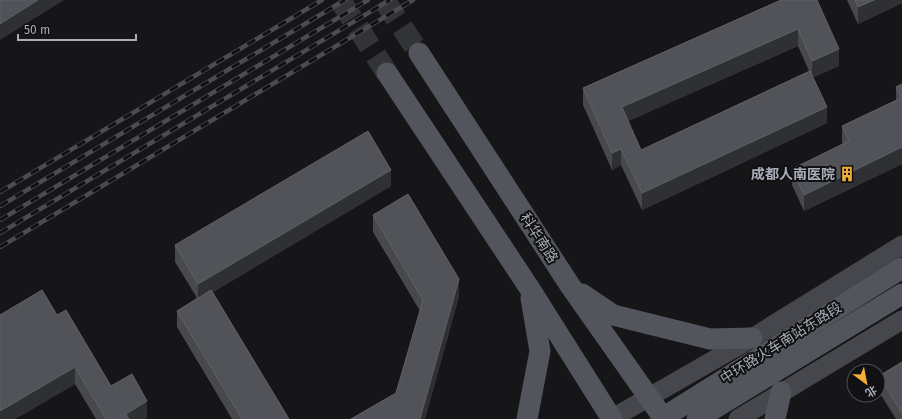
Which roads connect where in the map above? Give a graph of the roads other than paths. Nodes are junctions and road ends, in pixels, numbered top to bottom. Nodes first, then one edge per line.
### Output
1 (419, 53) tunnel mouth
2 (388, 72) tunnel mouth
3 (902, 245) edge
4 (902, 268) edge
5 (572, 287) junction
6 (530, 289) junction
7 (902, 294) edge
8 (902, 320) edge
9 (752, 338) junction
10 (781, 392) junction
11 (649, 396) junction
12 (527, 419) edge
13 (612, 419) edge
14 (662, 419) edge
15 (697, 419) edge
16 (738, 419) edge
17 (775, 419) edge

1 - 5 main road, 科华南路
2 - 6 main road
3 - 9 main road
4 - 14 main road, 中环路火车南站东路段, bridge
5 - 9 main road
5 - 11 main road, 科华南路
6 - 12 main road
6 - 13 main road
7 - 15 main road, 中环路火车南站东路段
8 - 10 main road
9 - 11 main road
10 - 16 main road
10 - 17 main road
11 - 13 main road
11 - 14 main road, 科华南路

